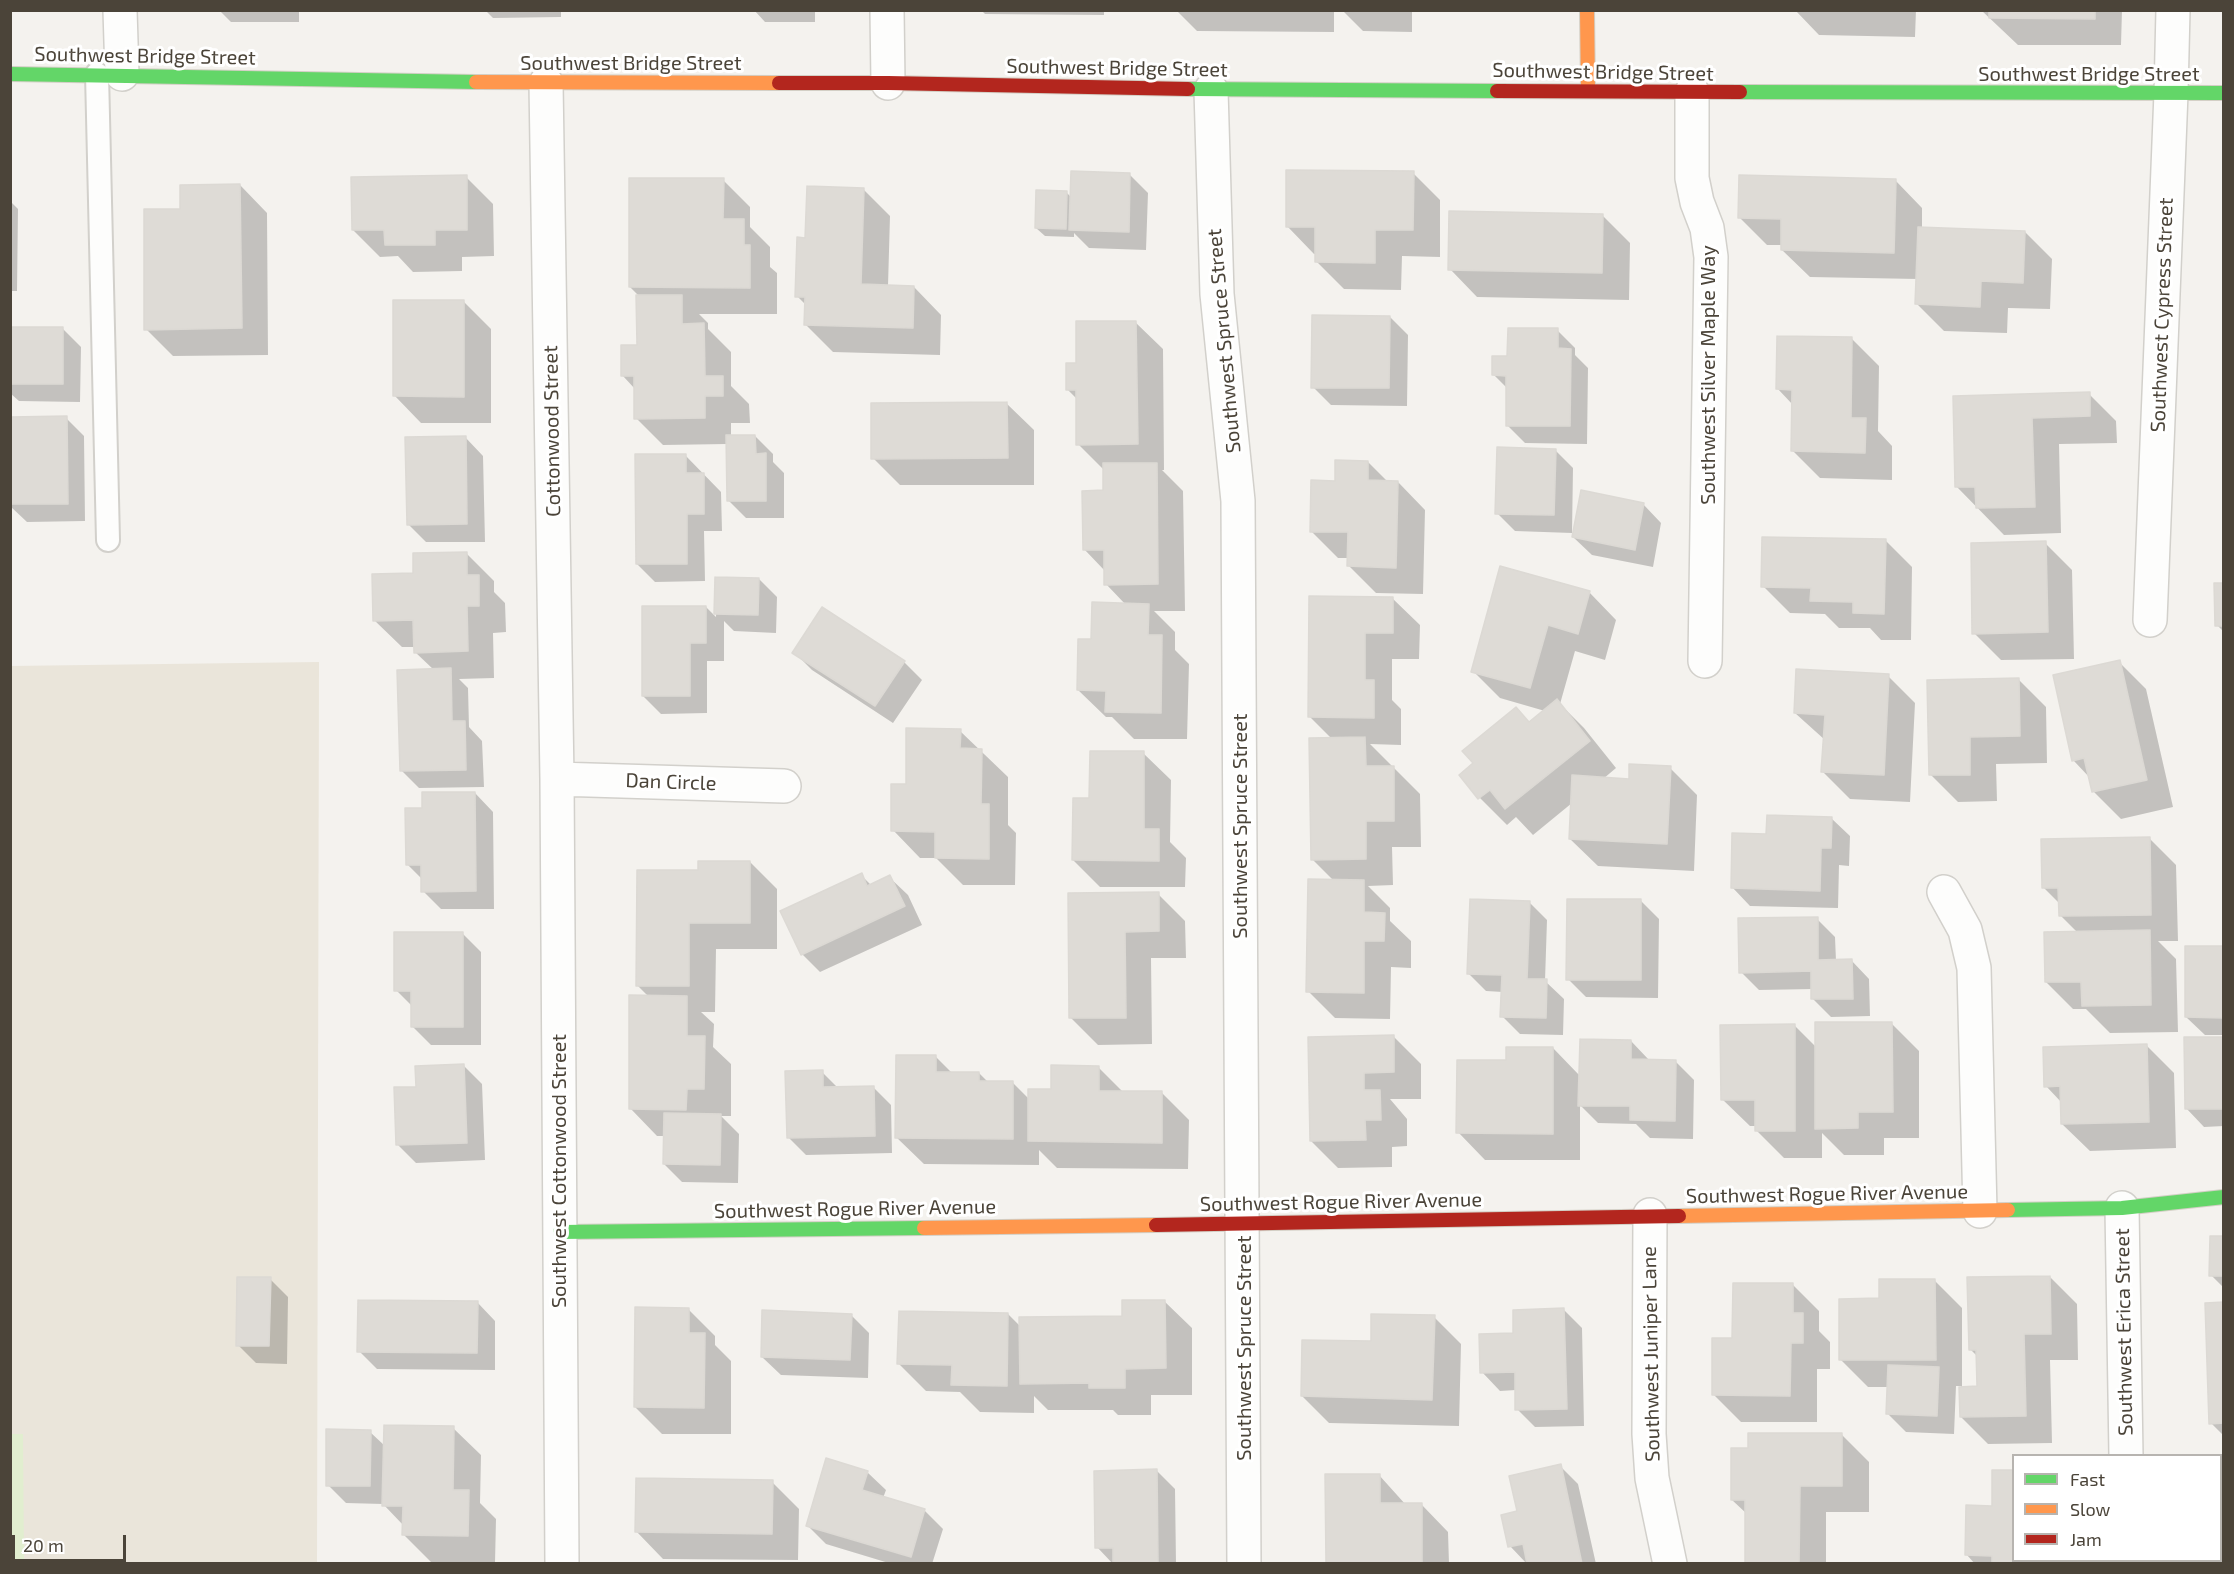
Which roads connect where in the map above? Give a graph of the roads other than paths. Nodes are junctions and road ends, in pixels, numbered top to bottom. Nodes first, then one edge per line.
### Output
1 (120, 10) edge
2 (887, 10) edge
3 (1587, 10) edge
4 (2173, 10) edge
5 (10, 74) edge
6 (109, 74) junction
7 (546, 83) junction
8 (888, 83) junction
9 (1211, 90) junction
10 (1588, 90) junction
11 (1692, 92) junction
12 (2171, 93) junction
13 (2223, 93) edge
14 (108, 540) dead end
15 (2150, 620) dead end
16 (1706, 661) dead end
17 (557, 778) junction
18 (784, 786) dead end
19 (1944, 892) dead end
20 (2223, 1197) edge
21 (2122, 1208) junction
22 (1980, 1211) junction
23 (1650, 1215) junction
24 (1244, 1224) junction
25 (560, 1232) junction
26 (2126, 1454) edge
27 (562, 1563) edge
28 (1244, 1563) edge
29 (1670, 1563) edge

1 - 6 street
2 - 8 street
3 - 10 street
4 - 12 street, Southwest Cypress Street
5 - 6 street, Southwest Bridge Street
6 - 7 street, Southwest Bridge Street
6 - 14 lane
7 - 8 street, Southwest Bridge Street
7 - 17 street, Cottonwood Street
8 - 9 street, Southwest Bridge Street
9 - 10 street, Southwest Bridge Street
9 - 24 street, Southwest Spruce Street
10 - 11 street, Southwest Bridge Street
11 - 12 street, Southwest Bridge Street
11 - 16 street, Southwest Silver Maple Way
12 - 13 street, Southwest Bridge Street
12 - 15 street, Southwest Cypress Street
17 - 18 street, Dan Circle
17 - 25 street, Southwest Cottonwood Street
19 - 22 street
20 - 21 street, Southwest Rogue River Avenue
21 - 22 street, Southwest Rogue River Avenue
21 - 26 street, Southwest Erica Street
22 - 23 street, Southwest Rogue River Avenue
23 - 24 street, Southwest Rogue River Avenue
23 - 29 street, Southwest Juniper Lane
24 - 25 street, Southwest Rogue River Avenue
24 - 28 street, Southwest Spruce Street
25 - 27 street, Southwest Cottonwood Street

